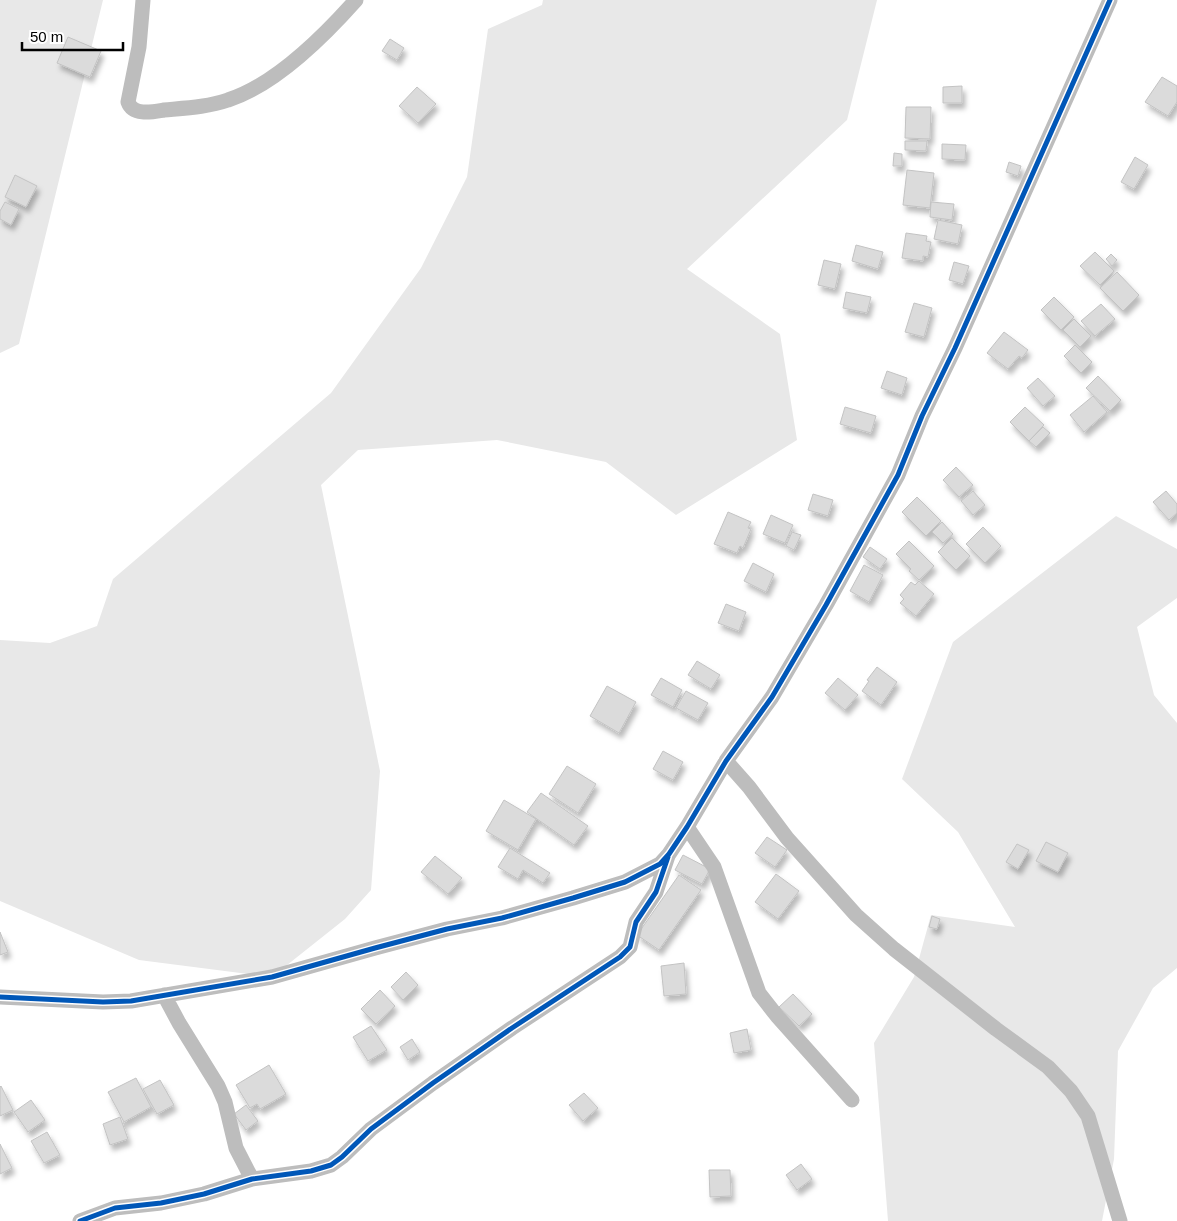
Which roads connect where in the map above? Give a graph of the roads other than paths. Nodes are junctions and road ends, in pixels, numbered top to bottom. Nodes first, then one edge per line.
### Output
1 (144, 0) edge
2 (356, 0) edge
3 (1110, 0) edge
4 (726, 761) junction
5 (687, 827) junction
6 (669, 854) junction
7 (164, 995) junction
8 (0, 997) edge
9 (852, 1100) dead end
10 (252, 1179) junction
11 (80, 1221) edge
12 (1120, 1221) edge

1 - 2 street
3 - 4 street
4 - 5 street
4 - 12 street
5 - 6 street
5 - 9 street
6 - 7 street
6 - 10 street
7 - 8 street
7 - 10 street
10 - 11 street

